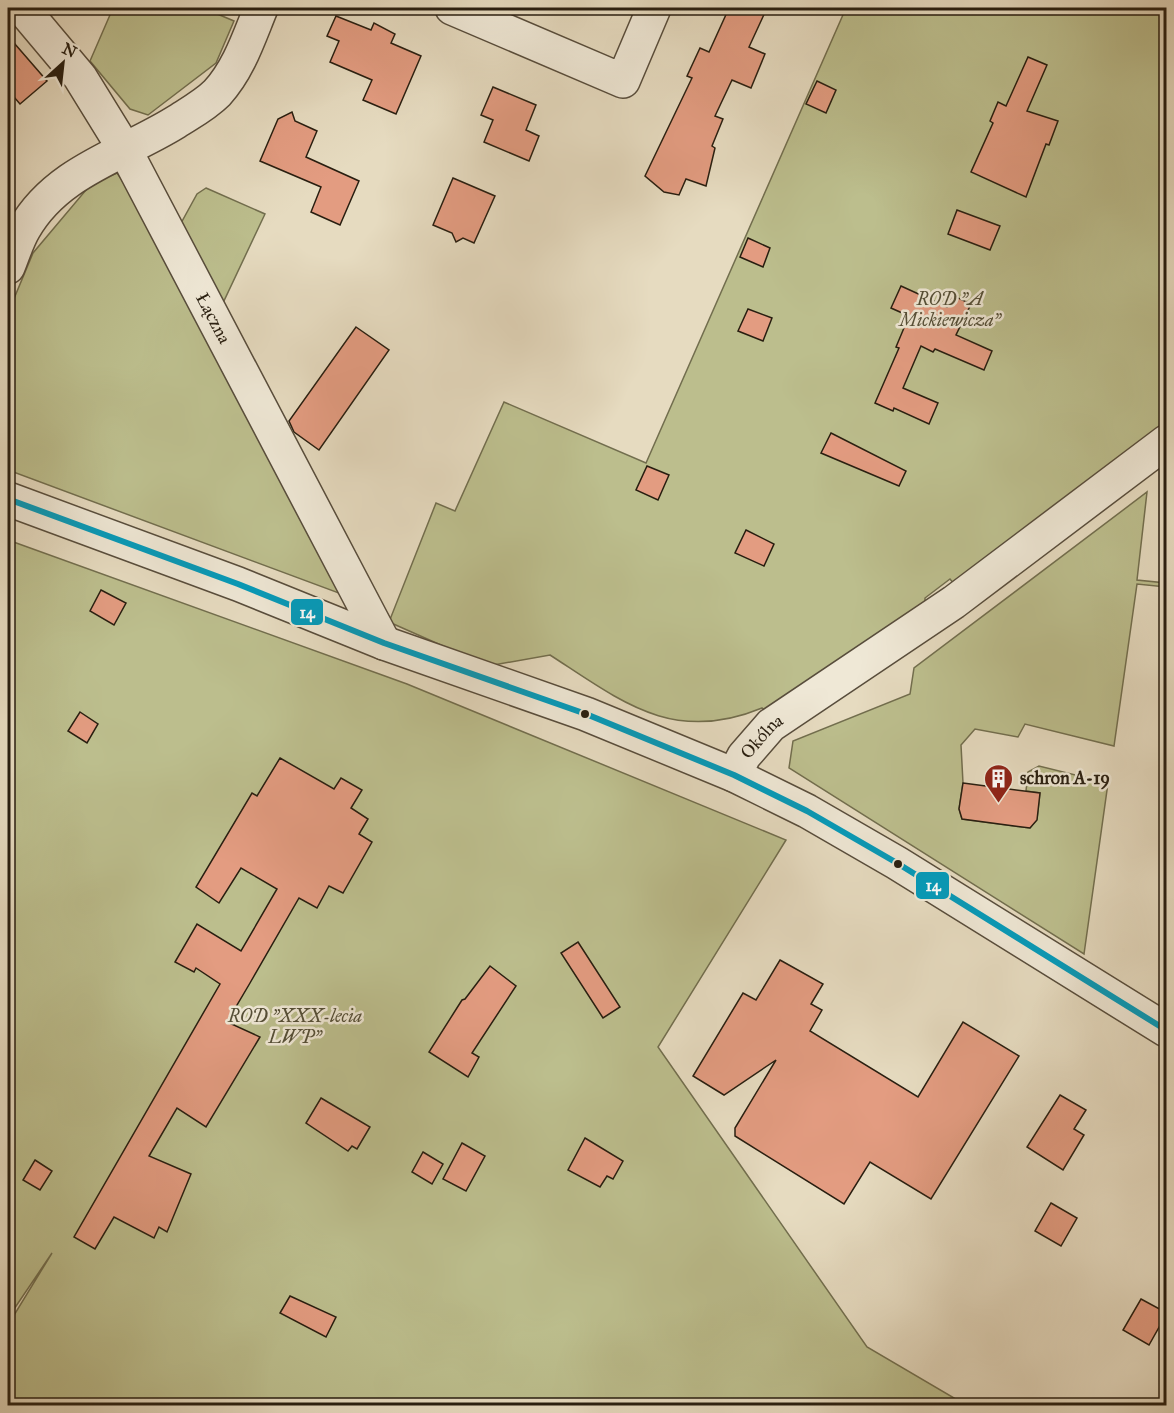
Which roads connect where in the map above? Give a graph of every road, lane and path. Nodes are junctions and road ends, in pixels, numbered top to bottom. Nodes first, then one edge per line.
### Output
1 (22, 8) edge
2 (261, 8) edge
3 (452, 8) edge
4 (654, 8) edge
5 (125, 150) junction
6 (8, 267) edge
7 (1167, 442) edge
8 (8, 499) edge
9 (384, 643) junction
10 (734, 774) junction
11 (1167, 1030) edge

1 - 5 street, Łączna
2 - 5 street
3 - 4 street
5 - 6 street
5 - 9 street, Łączna
7 - 10 street, Okólna
8 - 9 street, Okólna
9 - 10 street, Okólna
10 - 11 street

